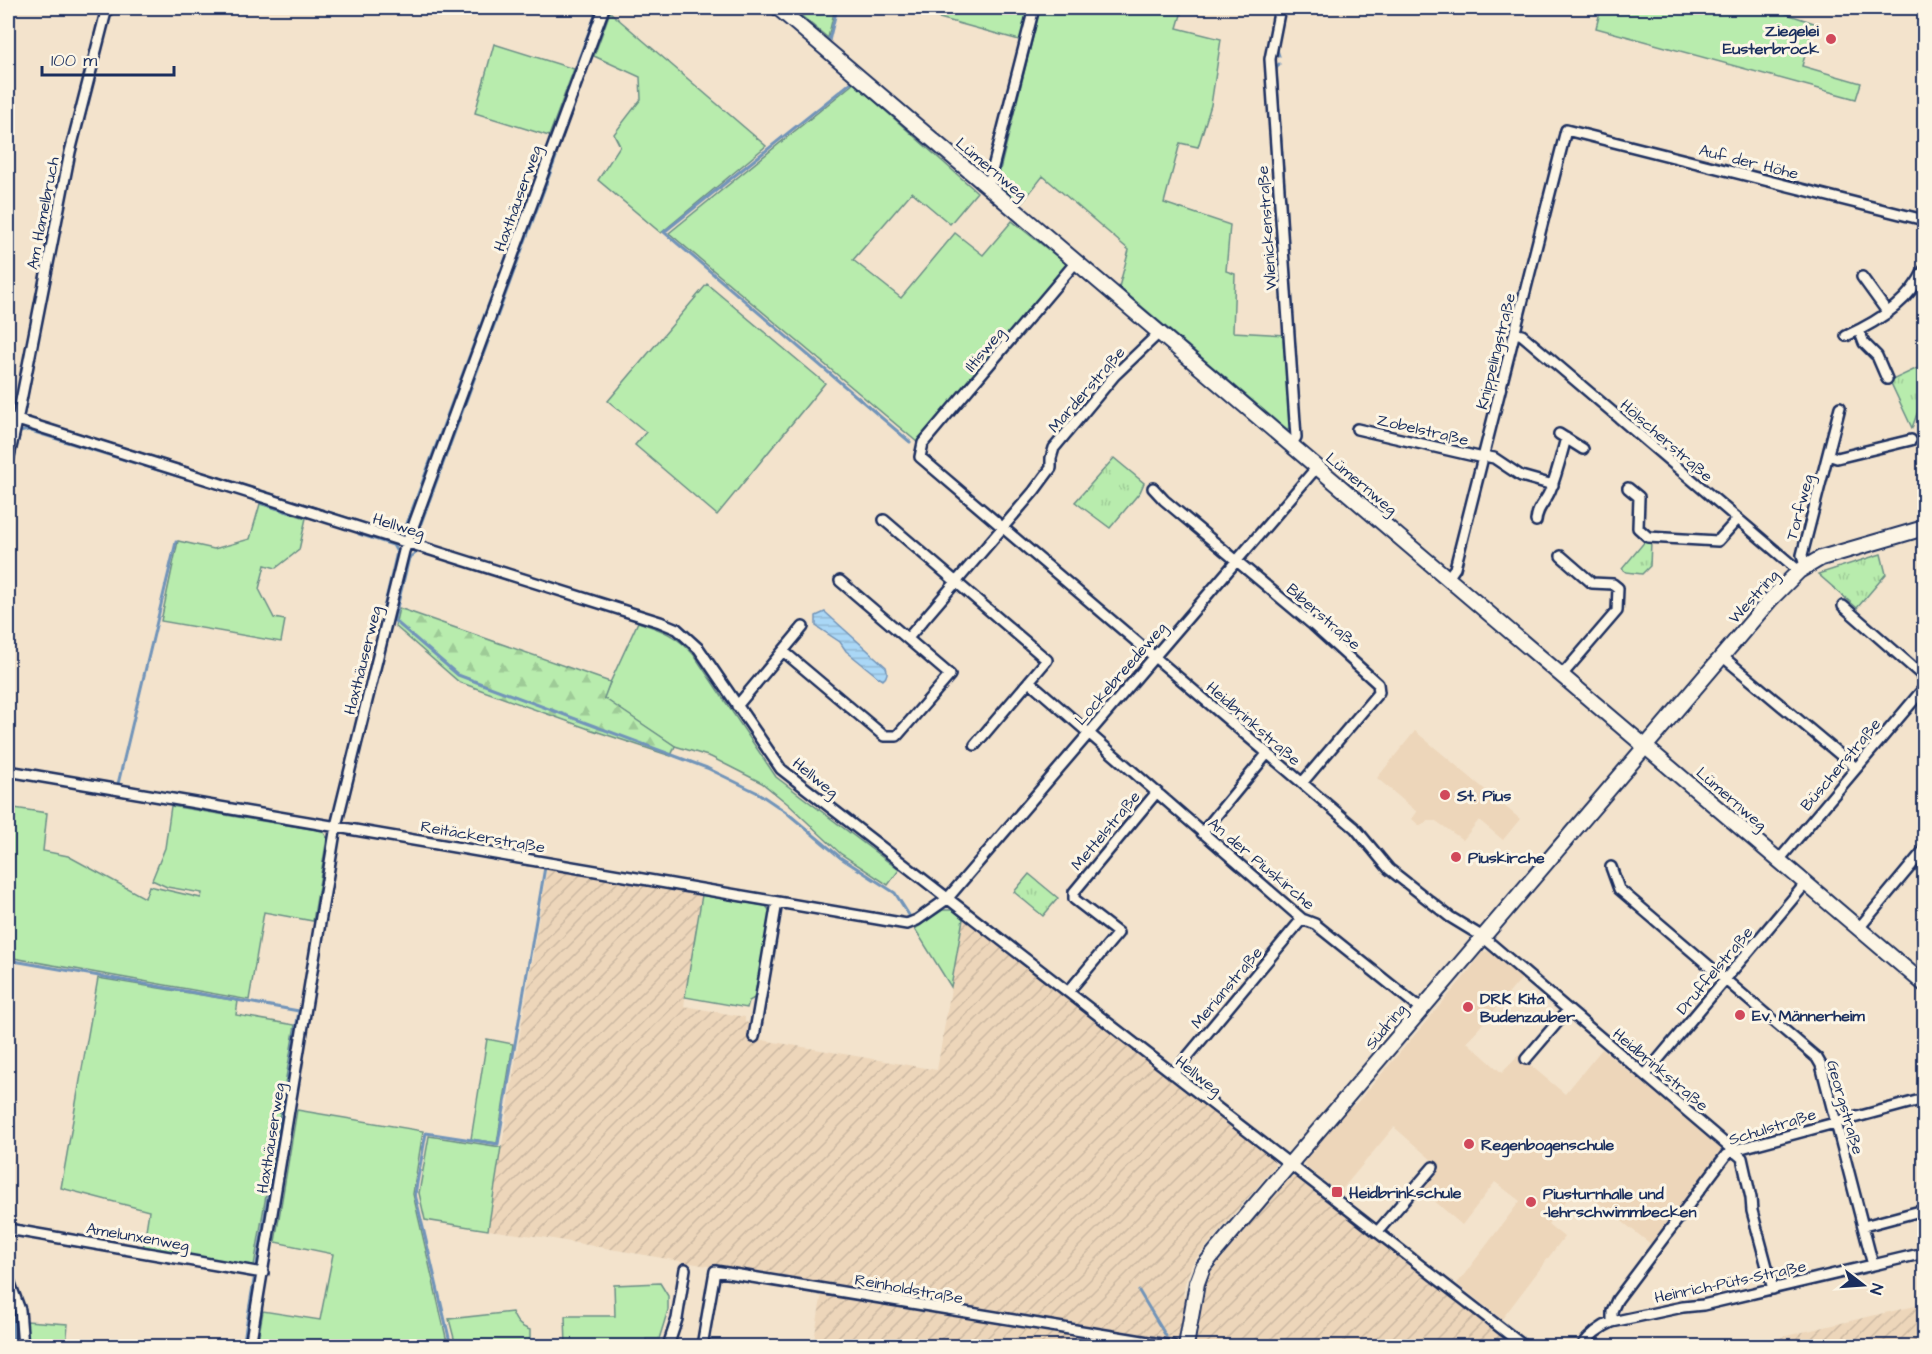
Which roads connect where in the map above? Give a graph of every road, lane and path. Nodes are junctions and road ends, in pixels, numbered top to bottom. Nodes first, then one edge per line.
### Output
1 (107, 8) edge
2 (604, 8) edge
3 (778, 8) edge
4 (1034, 8) edge
5 (1280, 8) edge
6 (1566, 130) joint
7 (988, 187) junction
8 (1924, 220) edge
9 (1076, 262) junction
10 (1924, 270) edge
11 (1862, 277) dead end
12 (1888, 313) junction
13 (1859, 330) junction
14 (1159, 333) junction
15 (1515, 333) junction
16 (1846, 336) dead end
17 (1887, 379) dead end
18 (1840, 407) dead end
19 (12, 419) edge
20 (1356, 429) dead end
21 (1911, 440) dead end
22 (1291, 445) junction
23 (1583, 449) dead end
24 (1828, 455) junction
25 (920, 457) joint
26 (1483, 457) junction
27 (8, 461) edge
28 (1317, 467) junction
29 (1553, 485) junction
30 (1154, 488) dead end
31 (1628, 488) dead end
32 (884, 520) dead end
33 (1737, 520) junction
34 (1536, 521) dead end
35 (1002, 527) junction
36 (1924, 528) edge
37 (406, 543) junction
38 (1561, 556) dead end
39 (1237, 561) junction
40 (1802, 569) junction
41 (1448, 578) junction
42 (840, 581) dead end
43 (955, 582) junction
44 (1843, 606) dead end
45 (803, 627) dead end
46 (908, 638) junction
47 (783, 651) junction
48 (1722, 656) junction
49 (1154, 657) junction
50 (1562, 675) junction
51 (1924, 677) edge
52 (1029, 681) junction
53 (1924, 688) edge
54 (737, 705) junction
55 (1088, 732) junction
56 (975, 745) dead end
57 (1646, 746) junction
58 (1267, 754) junction
59 (1856, 768) junction
60 (8, 771) edge
61 (1302, 783) junction
62 (1157, 792) junction
63 (336, 826) junction
64 (1202, 833) junction
65 (1924, 850) edge
66 (1779, 860) junction
67 (1611, 867) dead end
68 (1806, 883) junction
69 (947, 899) junction
70 (777, 902) junction
71 (1302, 919) junction
72 (1859, 928) junction
73 (1483, 937) junction
74 (1725, 980) junction
75 (1924, 984) edge
76 (1068, 992) junction
77 (1421, 1009) junction
78 (1568, 1010) junction
79 (754, 1037) dead end
80 (1526, 1059) dead end
81 (1173, 1074) junction
82 (1645, 1075) junction
83 (1924, 1099) edge
84 (1836, 1123) junction
85 (1734, 1150) junction
86 (1290, 1163) junction
87 (1432, 1167) dead end
88 (1924, 1210) edge
89 (1864, 1226) junction
90 (8, 1229) edge
91 (1378, 1231) junction
92 (1924, 1253) edge
93 (1873, 1265) junction
94 (686, 1269) dead end
95 (263, 1273) junction
96 (8, 1278) edge
97 (1773, 1288) junction
98 (1612, 1322) junction
99 (23, 1347) edge
100 (250, 1347) edge
101 (668, 1347) edge
102 (702, 1347) edge
103 (1173, 1347) edge
104 (1186, 1347) edge
105 (1524, 1347) edge
106 (1582, 1347) edge

1 - 19 street, Am Hamelbruch
2 - 37 street, Haxthäuserweg
3 - 7 street, Lümernweg
4 - 7 street
5 - 22 street, Wienickenstraße
6 - 8 street, Auf der Höhe
6 - 15 street, Knippelingstraße
7 - 9 street, Lümernweg
9 - 14 street, Lümernweg
9 - 25 street, Iltisweg
10 - 12 street
11 - 12 street
12 - 13 street
13 - 16 street
13 - 17 street
14 - 22 street, Lümernweg
14 - 35 street, Marderstraße
15 - 26 street, Knippelingstraße
15 - 33 street, Hölscherstraße
18 - 24 street, Torfweg
19 - 27 street, Am Hamelbruch
19 - 37 street, Hellweg
20 - 26 street, Zobelstraße
21 - 24 street, Torfweg
22 - 28 street, Lümernweg
23 - 29 street
24 - 40 street, Torfweg
25 - 35 street, Heidbrinkstraße
26 - 29 street, Zobelstraße
26 - 41 street, Knippelingstraße
28 - 39 street, Lockebreedeweg
28 - 41 street, Lümernweg
29 - 34 street
30 - 39 street, Biberstraße
31 - 33 street
32 - 43 street
33 - 40 street, Hölscherstraße
35 - 43 street, Marderstraße
35 - 49 street, Heidbrinkstraße
36 - 40 street, Westring
37 - 54 street, Hellweg
37 - 63 street, Haxthäuserweg
38 - 50 street
39 - 49 street, Lockebreedeweg
39 - 61 street, Biberstraße
40 - 48 street, Westring
41 - 50 street, Lümernweg
42 - 46 street
43 - 46 street, Marderstraße
43 - 52 street
44 - 51 street
45 - 47 street
46 - 47 street
47 - 54 street
48 - 57 street, Westring
48 - 59 street
49 - 55 street, Lockebreedeweg
49 - 58 street, Heidbrinkstraße
50 - 57 street, Lümernweg
52 - 55 street, An der Piuskirche
52 - 56 street
53 - 59 street, Büscherstraße
54 - 69 street, Hellweg
55 - 62 street, An der Piuskirche
55 - 69 street, Lockebreedeweg
57 - 66 street, Lümernweg
57 - 73 street, Südring
58 - 61 street, Heidbrinkstraße
58 - 64 street
59 - 66 street, Büscherstraße
60 - 63 street, Reitäckerstraße
61 - 73 street, Heidbrinkstraße
62 - 64 street, An der Piuskirche
62 - 76 street, Mettelstraße
63 - 70 street, Reitäckerstraße
63 - 95 street, Haxthäuserweg
64 - 71 street, An der Piuskirche
65 - 72 street
66 - 68 street, Lümernweg
67 - 74 street, Georgstraße
68 - 72 street, Lümernweg
68 - 74 street, Druffelstraße
69 - 70 street, Reitäckerstraße
69 - 76 street, Hellweg
70 - 79 street
71 - 77 street, An der Piuskirche
71 - 81 street, Merianstraße
72 - 75 street, Lümernweg
73 - 77 street, Südring
73 - 78 street, Heidbrinkstraße
74 - 82 street, Druffelstraße
74 - 84 street, Georgstraße
76 - 81 street, Hellweg
77 - 86 street, Südring
78 - 80 street
78 - 82 street, Heidbrinkstraße
81 - 86 street, Hellweg
82 - 85 street, Heidbrinkstraße
83 - 84 street, Schulstraße
84 - 85 street, Schulstraße
84 - 89 street, Georgstraße
85 - 97 street, Heidbrinkstraße
85 - 98 street, Schulstraße
86 - 91 street, Hellweg
86 - 104 street, Südring
87 - 91 street
88 - 89 street
89 - 93 street, Georgstraße
90 - 95 street, Amelunxenweg
91 - 105 street, Hellweg
92 - 93 street, Heinrich-Püts-Straße
93 - 97 street, Heinrich-Püts-Straße
94 - 101 street
95 - 100 street, Haxthäuserweg
96 - 99 street
97 - 98 street, Heinrich-Püts-Straße
98 - 106 street
102 - 103 street, Reinholdstraße

